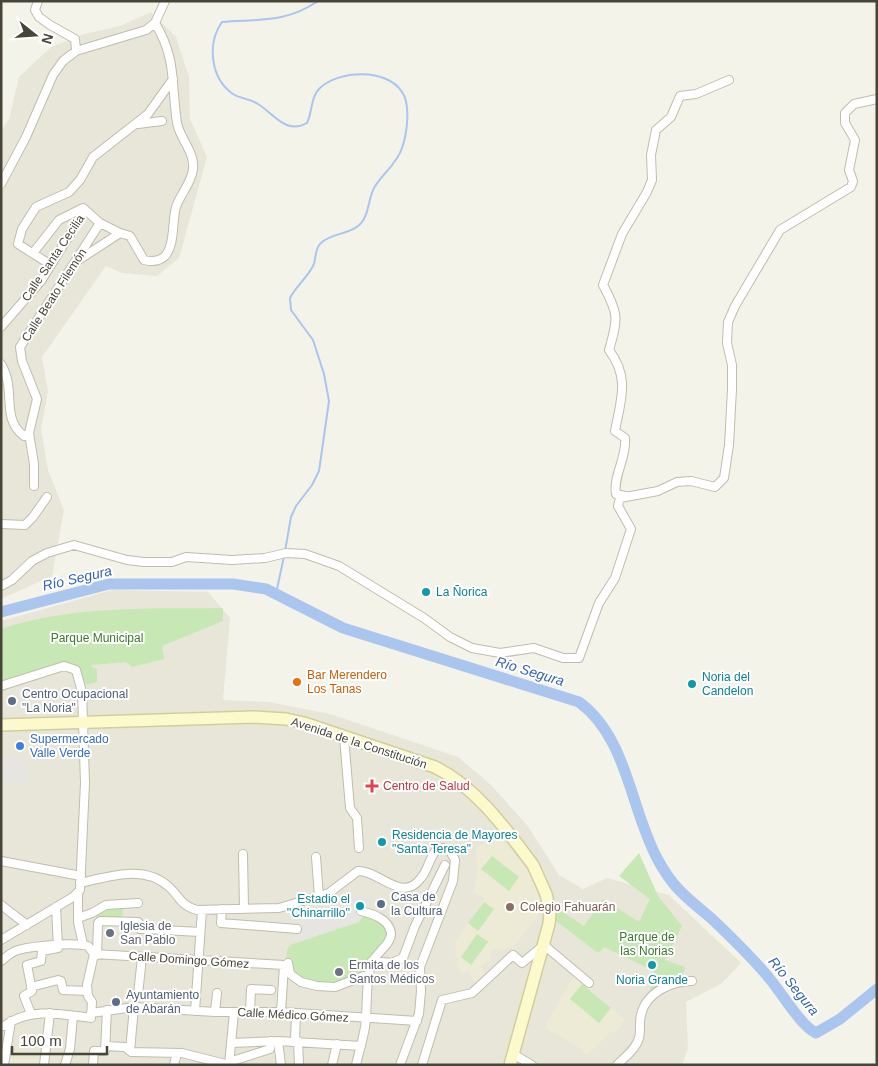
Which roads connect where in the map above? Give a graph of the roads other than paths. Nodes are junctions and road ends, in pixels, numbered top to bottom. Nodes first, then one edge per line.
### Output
1 (38, 1) edge
2 (165, 1) edge
3 (154, 23) junction
4 (76, 51) junction
5 (174, 79) junction
6 (729, 80) dead end
7 (877, 99) edge
8 (162, 121) dead end
9 (136, 125) junction
10 (1, 184) edge
11 (84, 209) junction
12 (100, 223) junction
13 (120, 232) junction
14 (33, 253) junction
15 (78, 261) junction
16 (51, 265) junction
17 (1, 327) edge
18 (1, 364) edge
19 (29, 433) junction
20 (34, 486) dead end
21 (626, 496) junction
22 (47, 497) dead end
23 (1, 524) edge
24 (1, 586) edge
25 (1, 686) edge
26 (84, 722) junction
27 (1, 726) edge
28 (344, 737) junction
29 (359, 848) dead end
30 (243, 854) dead end
31 (316, 857) dead end
32 (1, 861) edge
33 (445, 865) dead end
34 (80, 880) junction
35 (78, 893) junction
36 (319, 897) junction
37 (138, 903) dead end
38 (1, 905) edge
39 (56, 907) junction
40 (222, 909) junction
41 (244, 909) junction
42 (202, 910) junction
43 (361, 911) dead end
44 (78, 918) junction
45 (27, 925) junction
46 (297, 929) dead end
47 (200, 932) junction
48 (1, 940) edge
49 (83, 944) junction
50 (544, 945) junction
51 (58, 946) junction
52 (96, 954) junction
53 (142, 957) junction
54 (1, 961) edge
55 (199, 961) junction
56 (372, 961) junction
57 (286, 964) junction
58 (369, 974) junction
59 (692, 981) dead end
60 (589, 984) dead end
61 (31, 987) junction
62 (271, 990) dead end
63 (88, 991) junction
64 (217, 993) dead end
65 (138, 995) dead end
66 (134, 1007) junction
67 (106, 1010) junction
68 (195, 1011) junction
69 (215, 1012) junction
70 (234, 1012) junction
71 (250, 1012) junction
72 (281, 1012) junction
73 (50, 1013) junction
74 (296, 1013) junction
75 (31, 1014) junction
76 (73, 1016) junction
77 (91, 1016) junction
78 (365, 1018) junction
79 (417, 1021) junction
80 (274, 1041) junction
81 (297, 1041) junction
82 (232, 1043) junction
83 (337, 1044) junction
84 (105, 1046) junction
85 (360, 1046) junction
86 (130, 1051) junction
87 (177, 1053) junction
88 (512, 1060) edge
89 (229, 1064) edge
90 (4, 1065) edge
91 (44, 1065) edge
92 (65, 1065) edge
93 (93, 1065) edge
94 (174, 1065) edge
95 (281, 1065) edge
96 (298, 1065) edge
97 (332, 1065) edge
98 (356, 1065) edge
99 (400, 1065) edge
100 (422, 1065) edge
101 (532, 1065) edge
102 (617, 1065) edge

1 - 4 street
2 - 3 street
3 - 4 street
3 - 5 street
4 - 10 street
5 - 9 street
5 - 13 street
6 - 21 street
7 - 21 street
8 - 9 street
9 - 14 street
11 - 12 street
11 - 14 street
11 - 16 street, Calle Santa Cecilia
12 - 13 street
12 - 15 street, Calle Beato Filemón
13 - 15 street
14 - 16 street
15 - 19 street, Calle Beato Filemón
16 - 17 street, Calle Santa Cecilia
18 - 19 street
19 - 20 street, Calle Beato Filemón
21 - 24 street
22 - 23 street
25 - 26 street
26 - 27 street, Avenida de la Constitución
26 - 28 street, Avenida de la Constitución
26 - 34 street
28 - 29 street
28 - 50 street, Avenida de la Constitución
30 - 41 street
31 - 36 street
32 - 34 street
33 - 56 street
34 - 35 street
34 - 42 street
35 - 39 street
35 - 44 street
36 - 41 street
36 - 79 street
37 - 44 street
38 - 45 street
39 - 45 street
39 - 51 street
40 - 41 street
40 - 42 street
40 - 46 street
42 - 47 street
43 - 56 street
44 - 49 street
45 - 48 street
47 - 52 street
47 - 55 street
49 - 51 street
49 - 52 street
50 - 60 street
50 - 88 street, Avenida de la Constitución
50 - 100 street
51 - 54 street
51 - 61 street
52 - 53 street, Calle Domingo Gómez
52 - 63 street
53 - 55 street, Calle Domingo Gómez
53 - 65 street
55 - 57 street, Calle Domingo Gómez
55 - 68 street
56 - 58 street
57 - 58 street
57 - 72 street
58 - 78 street
59 - 102 street
61 - 63 street
61 - 75 street
62 - 71 street
63 - 77 street
64 - 69 street
66 - 67 street, Calle Médico Gómez
66 - 68 street, Calle Médico Gómez
66 - 86 street
67 - 77 street, Calle Médico Gómez
67 - 84 street
68 - 69 street, Calle Médico Gómez
69 - 70 street, Calle Médico Gómez
70 - 71 street, Calle Médico Gómez
70 - 82 street
71 - 72 street, Calle Médico Gómez
72 - 74 street, Calle Médico Gómez
73 - 75 street, Calle Médico Gómez
73 - 76 street, Calle Médico Gómez
73 - 91 street
74 - 78 street, Calle Médico Gómez
74 - 81 street
75 - 90 street, Calle Médico Gómez
76 - 77 street, Calle Médico Gómez
76 - 92 street
78 - 79 street, Calle Médico Gómez
78 - 85 street
79 - 99 street
80 - 81 street
80 - 82 street
80 - 89 street
80 - 95 street
81 - 83 street
81 - 96 street
82 - 89 street
83 - 85 street
83 - 97 street
84 - 86 street
84 - 93 street
85 - 98 street
86 - 87 street
87 - 89 street
87 - 94 street
88 - 101 street

